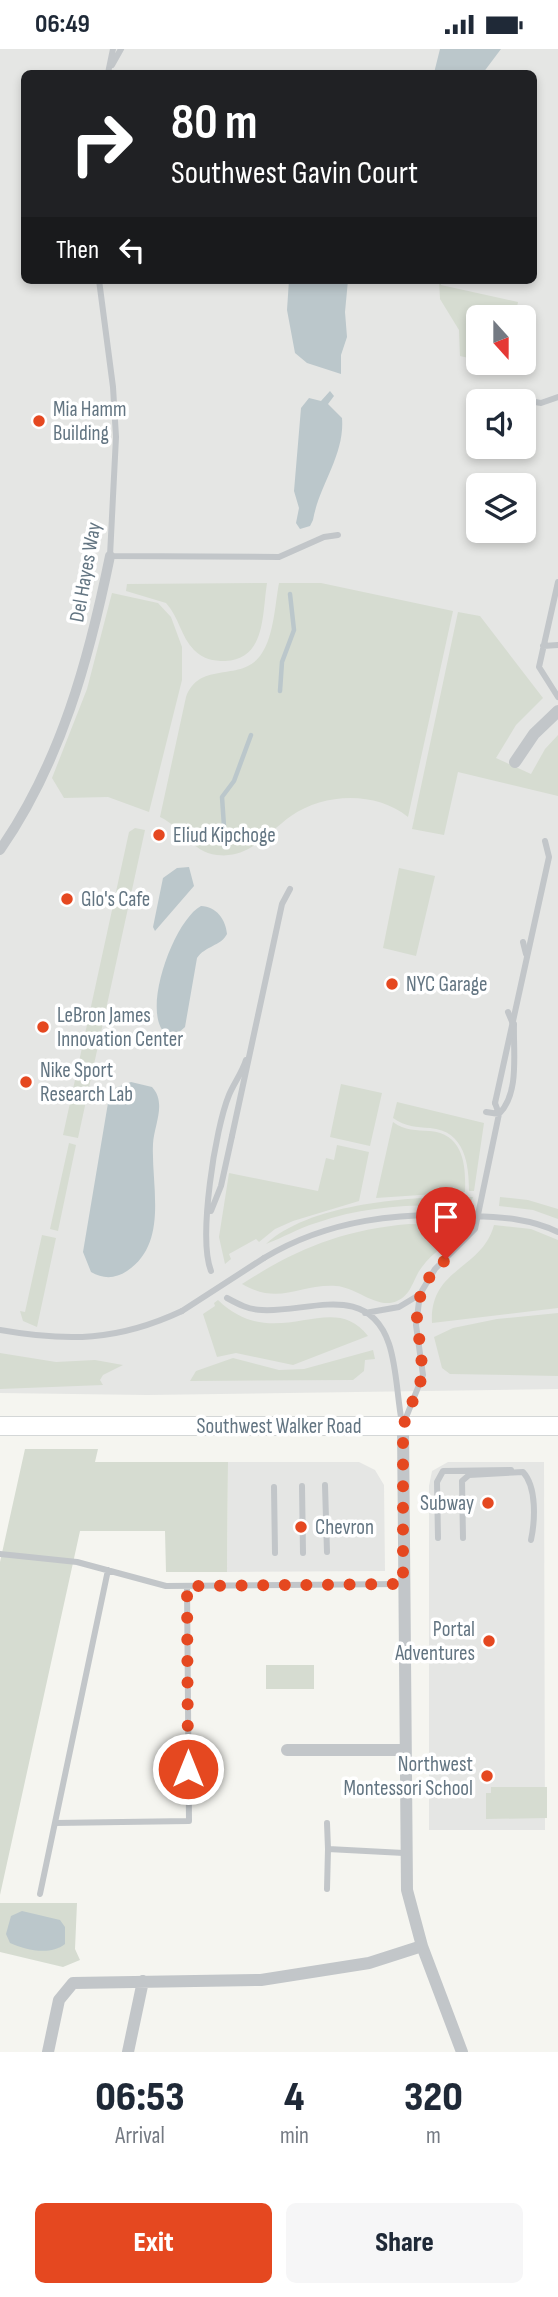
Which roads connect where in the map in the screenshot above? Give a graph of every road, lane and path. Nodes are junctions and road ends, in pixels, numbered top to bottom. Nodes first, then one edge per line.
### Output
1 (113, 49) edge
2 (121, 49) edge
3 (108, 70) edge
4 (109, 70) edge
5 (100, 284) edge
6 (558, 397) edge
7 (536, 402) edge
8 (338, 535) dead end
9 (110, 556) junction
10 (558, 582) edge
11 (558, 645) edge
12 (543, 646) junction
13 (558, 697) edge
14 (558, 711) edge
15 (515, 762) dead end
16 (0, 850) edge
17 (290, 889) dead end
18 (289, 898) dead end
19 (526, 926) dead end
20 (527, 942) junction
21 (526, 954) junction
22 (268, 992) dead end
23 (259, 1003) junction
24 (508, 1012) dead end
25 (513, 1024) junction
26 (486, 1112) dead end
27 (499, 1114) junction
28 (209, 1213) junction
29 (480, 1216) junction
30 (558, 1232) edge
31 (211, 1271) dead end
32 (420, 1294) junction
33 (227, 1298) dead end
34 (365, 1313) junction
35 (0, 1330) edge
36 (0, 1426) edge
37 (403, 1426) junction
38 (558, 1426) edge
39 (523, 1472) junction
40 (325, 1485) dead end
41 (302, 1486) dead end
42 (274, 1487) dead end
43 (438, 1538) dead end
44 (463, 1538) dead end
45 (531, 1540) dead end
46 (327, 1552) dead end
47 (275, 1553) dead end
48 (303, 1553) dead end
49 (0, 1554) edge
50 (108, 1570) junction
51 (403, 1584) junction
52 (187, 1586) junction
53 (287, 1750) dead end
54 (404, 1751) junction
55 (55, 1823) junction
56 (327, 1823) dead end
57 (328, 1850) junction
58 (404, 1853) junction
59 (327, 1889) dead end
60 (40, 1894) dead end
61 (422, 1946) junction
62 (143, 1981) junction
63 (48, 2052) edge
64 (128, 2052) edge
65 (462, 2052) edge

1 - 3 lane
2 - 4 lane
5 - 9 lane, Del Hayes Way
6 - 7 lane
8 - 9 lane
9 - 16 street, Del Hayes Way
10 - 12 lane
11 - 12 lane
12 - 13 lane
14 - 15 street
17 - 28 lane, bridge
18 - 23 lane
19 - 20 lane, bridge
20 - 21 lane
20 - 21 lane, bridge
20 - 25 lane, bridge
21 - 27 lane
22 - 23 lane
23 - 28 lane
24 - 25 lane, bridge
25 - 27 lane, bridge
26 - 27 lane
27 - 29 lane
28 - 31 lane
29 - 30 lane
29 - 32 lane
29 - 35 lane, bridge
32 - 34 lane
32 - 37 lane
33 - 34 lane
34 - 37 lane
36 - 37 main road, Southwest Walker Road
37 - 38 main road, Southwest Walker Road
37 - 51 street
39 - 43 lane
39 - 44 lane
39 - 45 lane
40 - 46 lane
41 - 48 lane
42 - 47 lane
49 - 50 lane
50 - 52 lane
50 - 55 lane
51 - 52 lane
51 - 54 street
52 - 55 lane
53 - 54 street
54 - 58 street
55 - 60 lane
56 - 57 lane
57 - 58 lane
57 - 59 lane
58 - 61 street
61 - 62 street
61 - 65 street
62 - 63 street
62 - 64 street

